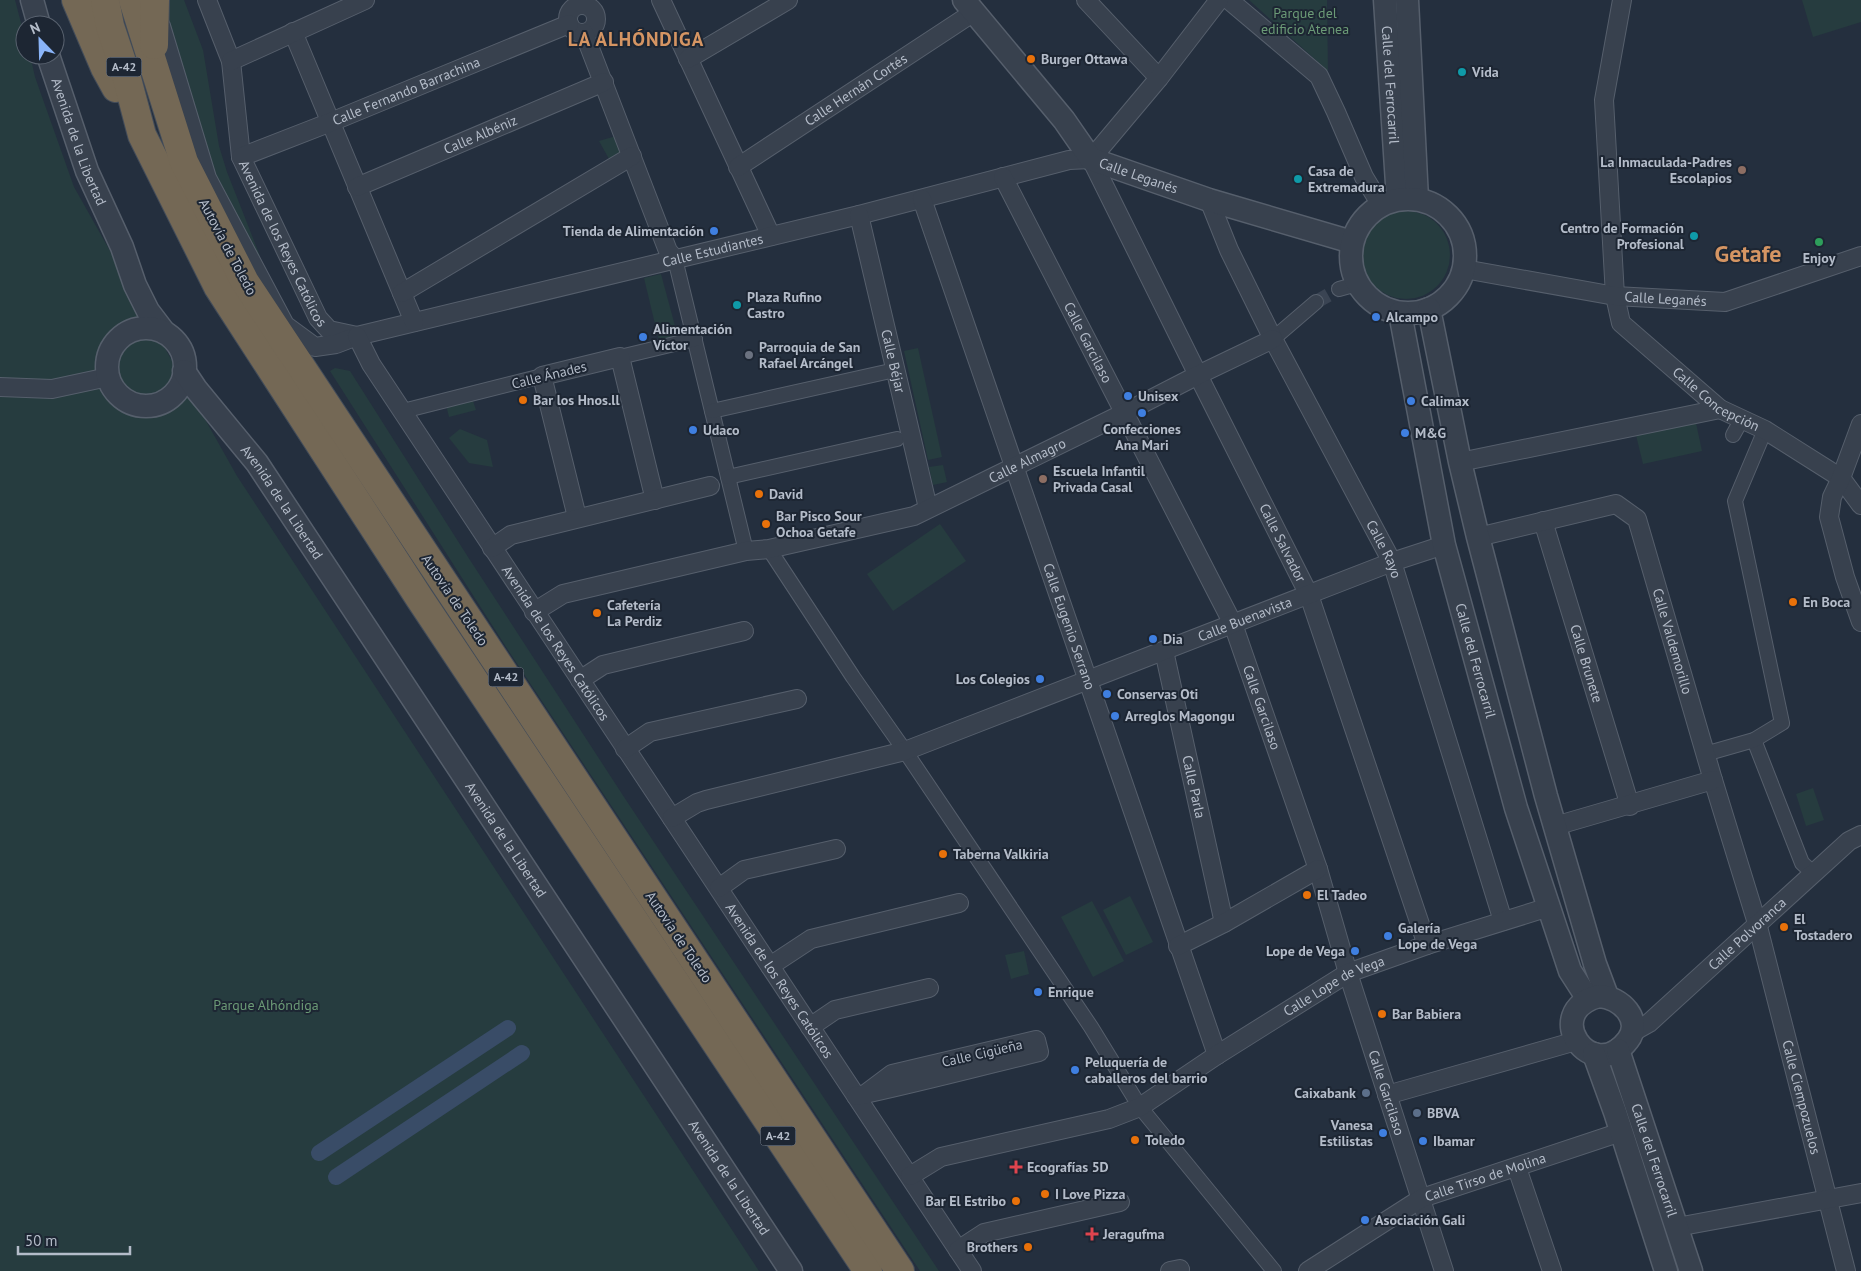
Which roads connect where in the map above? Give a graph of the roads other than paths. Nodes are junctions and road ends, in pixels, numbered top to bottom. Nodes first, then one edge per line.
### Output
1 (32, 0) edge
2 (76, 0) edge
3 (88, 0) edge
4 (105, 0) edge
5 (207, 0) edge
6 (365, 0) edge
7 (661, 0) edge
8 (788, 0) edge
9 (1086, 0) edge
10 (1219, 0) edge
11 (1229, 0) edge
12 (1386, 0) edge
13 (1407, 0) edge
14 (1622, 0) edge
15 (148, 3) edge
16 (340, 6) edge
17 (969, 6) edge
18 (578, 8) edge
19 (36, 15) edge
20 (293, 32) junction
21 (584, 33) junction
22 (688, 59) junction
23 (231, 60) junction
24 (51, 65) edge
25 (105, 68) junction
26 (1159, 78) junction
27 (604, 82) junction
28 (331, 122) junction
29 (142, 135) junction
30 (632, 156) junction
31 (241, 157) junction
32 (1091, 159) junction
33 (738, 167) junction
34 (1003, 177) junction
35 (357, 187) junction
36 (922, 198) junction
37 (1209, 200) junction
38 (1399, 201) junction
39 (859, 215) junction
40 (771, 236) junction
41 (1352, 242) junction
42 (1861, 256) edge
43 (674, 259) junction
44 (1464, 269) junction
45 (135, 285) junction
46 (402, 293) junction
47 (1615, 296) junction
48 (1316, 302) tunnel mouth
49 (1429, 309) junction
50 (1400, 313) junction
51 (414, 322) junction
52 (127, 332) junction
53 (164, 332) junction
54 (357, 336) junction
55 (695, 339) junction
56 (1274, 339) junction
57 (620, 357) junction
58 (184, 371) junction
59 (886, 372) dead end
60 (1198, 375) junction
61 (542, 376) junction
62 (108, 377) junction
63 (0, 388) edge
64 (164, 401) junction
65 (1720, 409) junction
66 (403, 411) junction
67 (712, 411) junction
68 (215, 413) junction
69 (1124, 413) junction
70 (1742, 419) junction
71 (1861, 424) edge
72 (1765, 430) junction
73 (1733, 435) dead end
74 (897, 439) dead end
75 (1460, 462) junction
76 (1015, 466) junction
77 (728, 477) junction
78 (1841, 478) junction
79 (710, 486) dead end
80 (655, 500) junction
81 (1860, 501) edge
82 (928, 508) junction
83 (577, 518) junction
84 (1543, 521) junction
85 (1478, 537) junction
86 (1444, 545) junction
87 (492, 548) junction
88 (769, 549) junction
89 (746, 551) junction
90 (1392, 562) junction
91 (1309, 595) junction
92 (534, 612) junction
93 (1861, 622) edge
94 (1233, 624) junction
95 (744, 631) dead end
96 (1164, 651) junction
97 (580, 680) junction
98 (1087, 681) junction
99 (797, 699) dead end
100 (1754, 740) junction
101 (625, 749) junction
102 (905, 750) junction
103 (1705, 754) junction
104 (1713, 780) junction
105 (1630, 806) junction
106 (672, 818) junction
107 (1555, 826) junction
108 (1861, 835) edge
109 (836, 849) dead end
110 (1318, 869) junction
111 (1813, 873) junction
112 (718, 888) junction
113 (959, 903) dead end
114 (1549, 907) junction
115 (1503, 921) junction
116 (1224, 923) junction
117 (1757, 923) junction
118 (1427, 945) junction
119 (1178, 946) junction
120 (770, 966) junction
121 (1348, 973) junction
122 (928, 988) dead end
123 (1598, 997) junction
124 (810, 1028) junction
125 (1633, 1032) junction
126 (1585, 1047) junction
127 (1618, 1050) junction
128 (1216, 1055) junction
129 (860, 1095) junction
130 (1387, 1096) junction
131 (1140, 1106) junction
132 (1621, 1132) junction
133 (1517, 1168) junction
134 (910, 1176) junction
135 (1861, 1193) edge
136 (1422, 1198) junction
137 (1827, 1199) junction
138 (1120, 1202) dead end
139 (1677, 1227) junction
140 (958, 1250) junction
141 (790, 1271) edge
142 (868, 1271) edge
143 (900, 1271) edge
144 (972, 1271) edge
145 (1274, 1271) edge
146 (1308, 1271) edge
147 (1444, 1271) edge
148 (1552, 1271) edge
149 (1666, 1271) edge
150 (1691, 1271) edge
151 (1846, 1271) edge

1 - 19 street
2 - 25 highway
3 - 25 highway
4 - 29 highway, Autovía de Toledo / A-42
5 - 23 street, Avenida de los Reyes Católicos
6 - 16 street
7 - 22 street
8 - 22 street
9 - 26 street
10 - 26 street
11 - 38 street
12 - 38 street, Calle del Ferrocarril
13 - 38 street, Calle del Ferrocarril
14 - 47 street, Calle Concepción
15 - 54 street, Calle Estudiantes
15 - 143 highway, Autovía de Toledo / A-42
16 - 20 street
17 - 32 street, Calle Leganés
17 - 33 street, Calle Hernán Cortés
18 - 21 street
18 - 21 street
18 - 28 street, Calle Fernando Barrachina
20 - 23 street
20 - 28 street
21 - 27 street
22 - 33 street
23 - 31 street, Avenida de los Reyes Católicos
24 - 45 street, Avenida de la Libertad
25 - 29 highway
26 - 32 street
27 - 30 street
27 - 35 street, Calle Albéniz
28 - 31 street, Calle Fernando Barrachina
28 - 35 street
29 - 142 highway, Autovía de Toledo / A-42
30 - 43 street
30 - 46 street
31 - 54 street, Avenida de los Reyes Católicos
32 - 34 street, Calle Estudiantes
32 - 37 street, Calle Leganés
32 - 60 street, Calle Salvador
33 - 40 street
34 - 36 street, Calle Estudiantes
34 - 69 street, Calle Garcilaso
35 - 46 street
36 - 39 street, Calle Estudiantes
36 - 76 street, Calle Eugenio Serrano
37 - 41 street, Calle Leganés
37 - 56 street, Calle Rayo
38 - 41 street
38 - 44 street
39 - 40 street, Calle Estudiantes
39 - 82 street, Calle Béjar
40 - 43 street, Calle Estudiantes
41 - 50 street
42 - 47 street, Calle Leganés
43 - 51 street, Calle Estudiantes
43 - 55 street
44 - 47 street, Calle Leganés
44 - 49 street
45 - 52 street, Avenida de la Libertad
45 - 53 street, Avenida de la Libertad
46 - 51 street
47 - 65 street, Calle Concepción
48 - 56 street
49 - 50 street
49 - 75 street
50 - 86 street, Calle del Ferrocarril
51 - 54 street, Calle Estudiantes
52 - 53 street
52 - 62 street
53 - 58 street
54 - 66 street, Avenida de los Reyes Católicos
55 - 57 street, Calle Ánades
55 - 67 street
56 - 60 street, Calle Almagro
56 - 90 street, Calle Rayo
57 - 61 street, Calle Ánades
57 - 80 street
58 - 64 street
58 - 68 street, Avenida de la Libertad
59 - 67 street
60 - 69 street, Calle Almagro
60 - 91 street, Calle Salvador
61 - 66 street, Calle Ánades
61 - 83 street
62 - 63 street
62 - 64 street
64 - 68 street, Avenida de la Libertad
65 - 70 street, Calle Concepción
65 - 75 street
66 - 87 street, Avenida de los Reyes Católicos
67 - 77 street
68 - 141 street, Avenida de la Libertad
69 - 76 street, Calle Almagro
69 - 94 street, Calle Garcilaso
70 - 72 street, Calle Concepción
70 - 73 street
71 - 78 street
72 - 78 street, Calle Concepción
72 - 100 street
74 - 77 street
75 - 85 street
76 - 82 street, Calle Almagro
76 - 98 street, Calle Eugenio Serrano
77 - 89 street
78 - 81 street
78 - 93 street
79 - 80 street
80 - 83 street
82 - 88 street, Calle Almagro
83 - 87 street
84 - 85 street, Calle Valdemorillo
84 - 103 street, Calle Valdemorillo
84 - 105 street, Calle Brunete
85 - 107 street
86 - 90 street, Calle Buenavista
86 - 114 street, Calle del Ferrocarril
87 - 92 street, Avenida de los Reyes Católicos
88 - 89 street, Calle Almagro
88 - 102 street
89 - 92 street, Calle Almagro
90 - 91 street, Calle Buenavista
90 - 115 street, Calle Rayo
91 - 94 street, Calle Buenavista
91 - 118 street, Calle Salvador
92 - 97 street, Avenida de los Reyes Católicos
94 - 96 street, Calle Buenavista
94 - 110 street, Calle Garcilaso
95 - 97 street
96 - 98 street, Calle Buenavista
96 - 116 street, Calle Parla
97 - 101 street, Avenida de los Reyes Católicos
98 - 102 street, Calle Buenavista
98 - 119 street, Calle Eugenio Serrano
99 - 101 street
100 - 103 street
100 - 111 street
101 - 106 street, Avenida de los Reyes Católicos
102 - 106 street, Calle Buenavista
102 - 131 street
103 - 104 street, Calle Valdemorillo
104 - 105 street
104 - 117 street, Calle Valdemorillo
105 - 107 street
106 - 112 street, Avenida de los Reyes Católicos
107 - 123 street
108 - 111 street, Calle Polvoranca
109 - 112 street
110 - 116 street
110 - 121 street, Calle Garcilaso
111 - 117 street, Calle Polvoranca
112 - 120 street, Avenida de los Reyes Católicos
113 - 120 street
114 - 115 street, Calle Lope de Vega
114 - 123 street, Calle del Ferrocarril
115 - 118 street, Calle Lope de Vega
116 - 119 street
117 - 125 street, Calle Polvoranca
117 - 137 street, Calle Ciempozuelos
118 - 121 street, Calle Lope de Vega
119 - 128 street, Calle Eugenio Serrano
120 - 124 street, Avenida de los Reyes Católicos
121 - 128 street, Calle Lope de Vega
121 - 130 street, Calle Garcilaso
122 - 124 street
123 - 125 street
123 - 126 street
124 - 129 street, Avenida de los Reyes Católicos
125 - 127 street
126 - 127 street
126 - 130 street
126 - 132 street, Calle del Ferrocarril
127 - 139 street, Calle del Ferrocarril
128 - 131 street, Calle Lope de Vega
129 - 129 street, Calle Cigüeña
129 - 134 street, Avenida de los Reyes Católicos
130 - 136 street, Calle Garcilaso
131 - 134 street, Calle Lope de Vega
131 - 145 street
132 - 133 street, Calle Tirso de Molina
132 - 149 street, Calle del Ferrocarril
133 - 136 street, Calle Tirso de Molina
133 - 148 street
134 - 140 street, Avenida de los Reyes Católicos
135 - 137 street
136 - 146 street, Calle Tirso de Molina
136 - 147 street, Calle Garcilaso
137 - 139 street
137 - 151 street, Calle Ciempozuelos
138 - 140 street
139 - 150 street, Calle del Ferrocarril
140 - 144 street, Avenida de los Reyes Católicos

